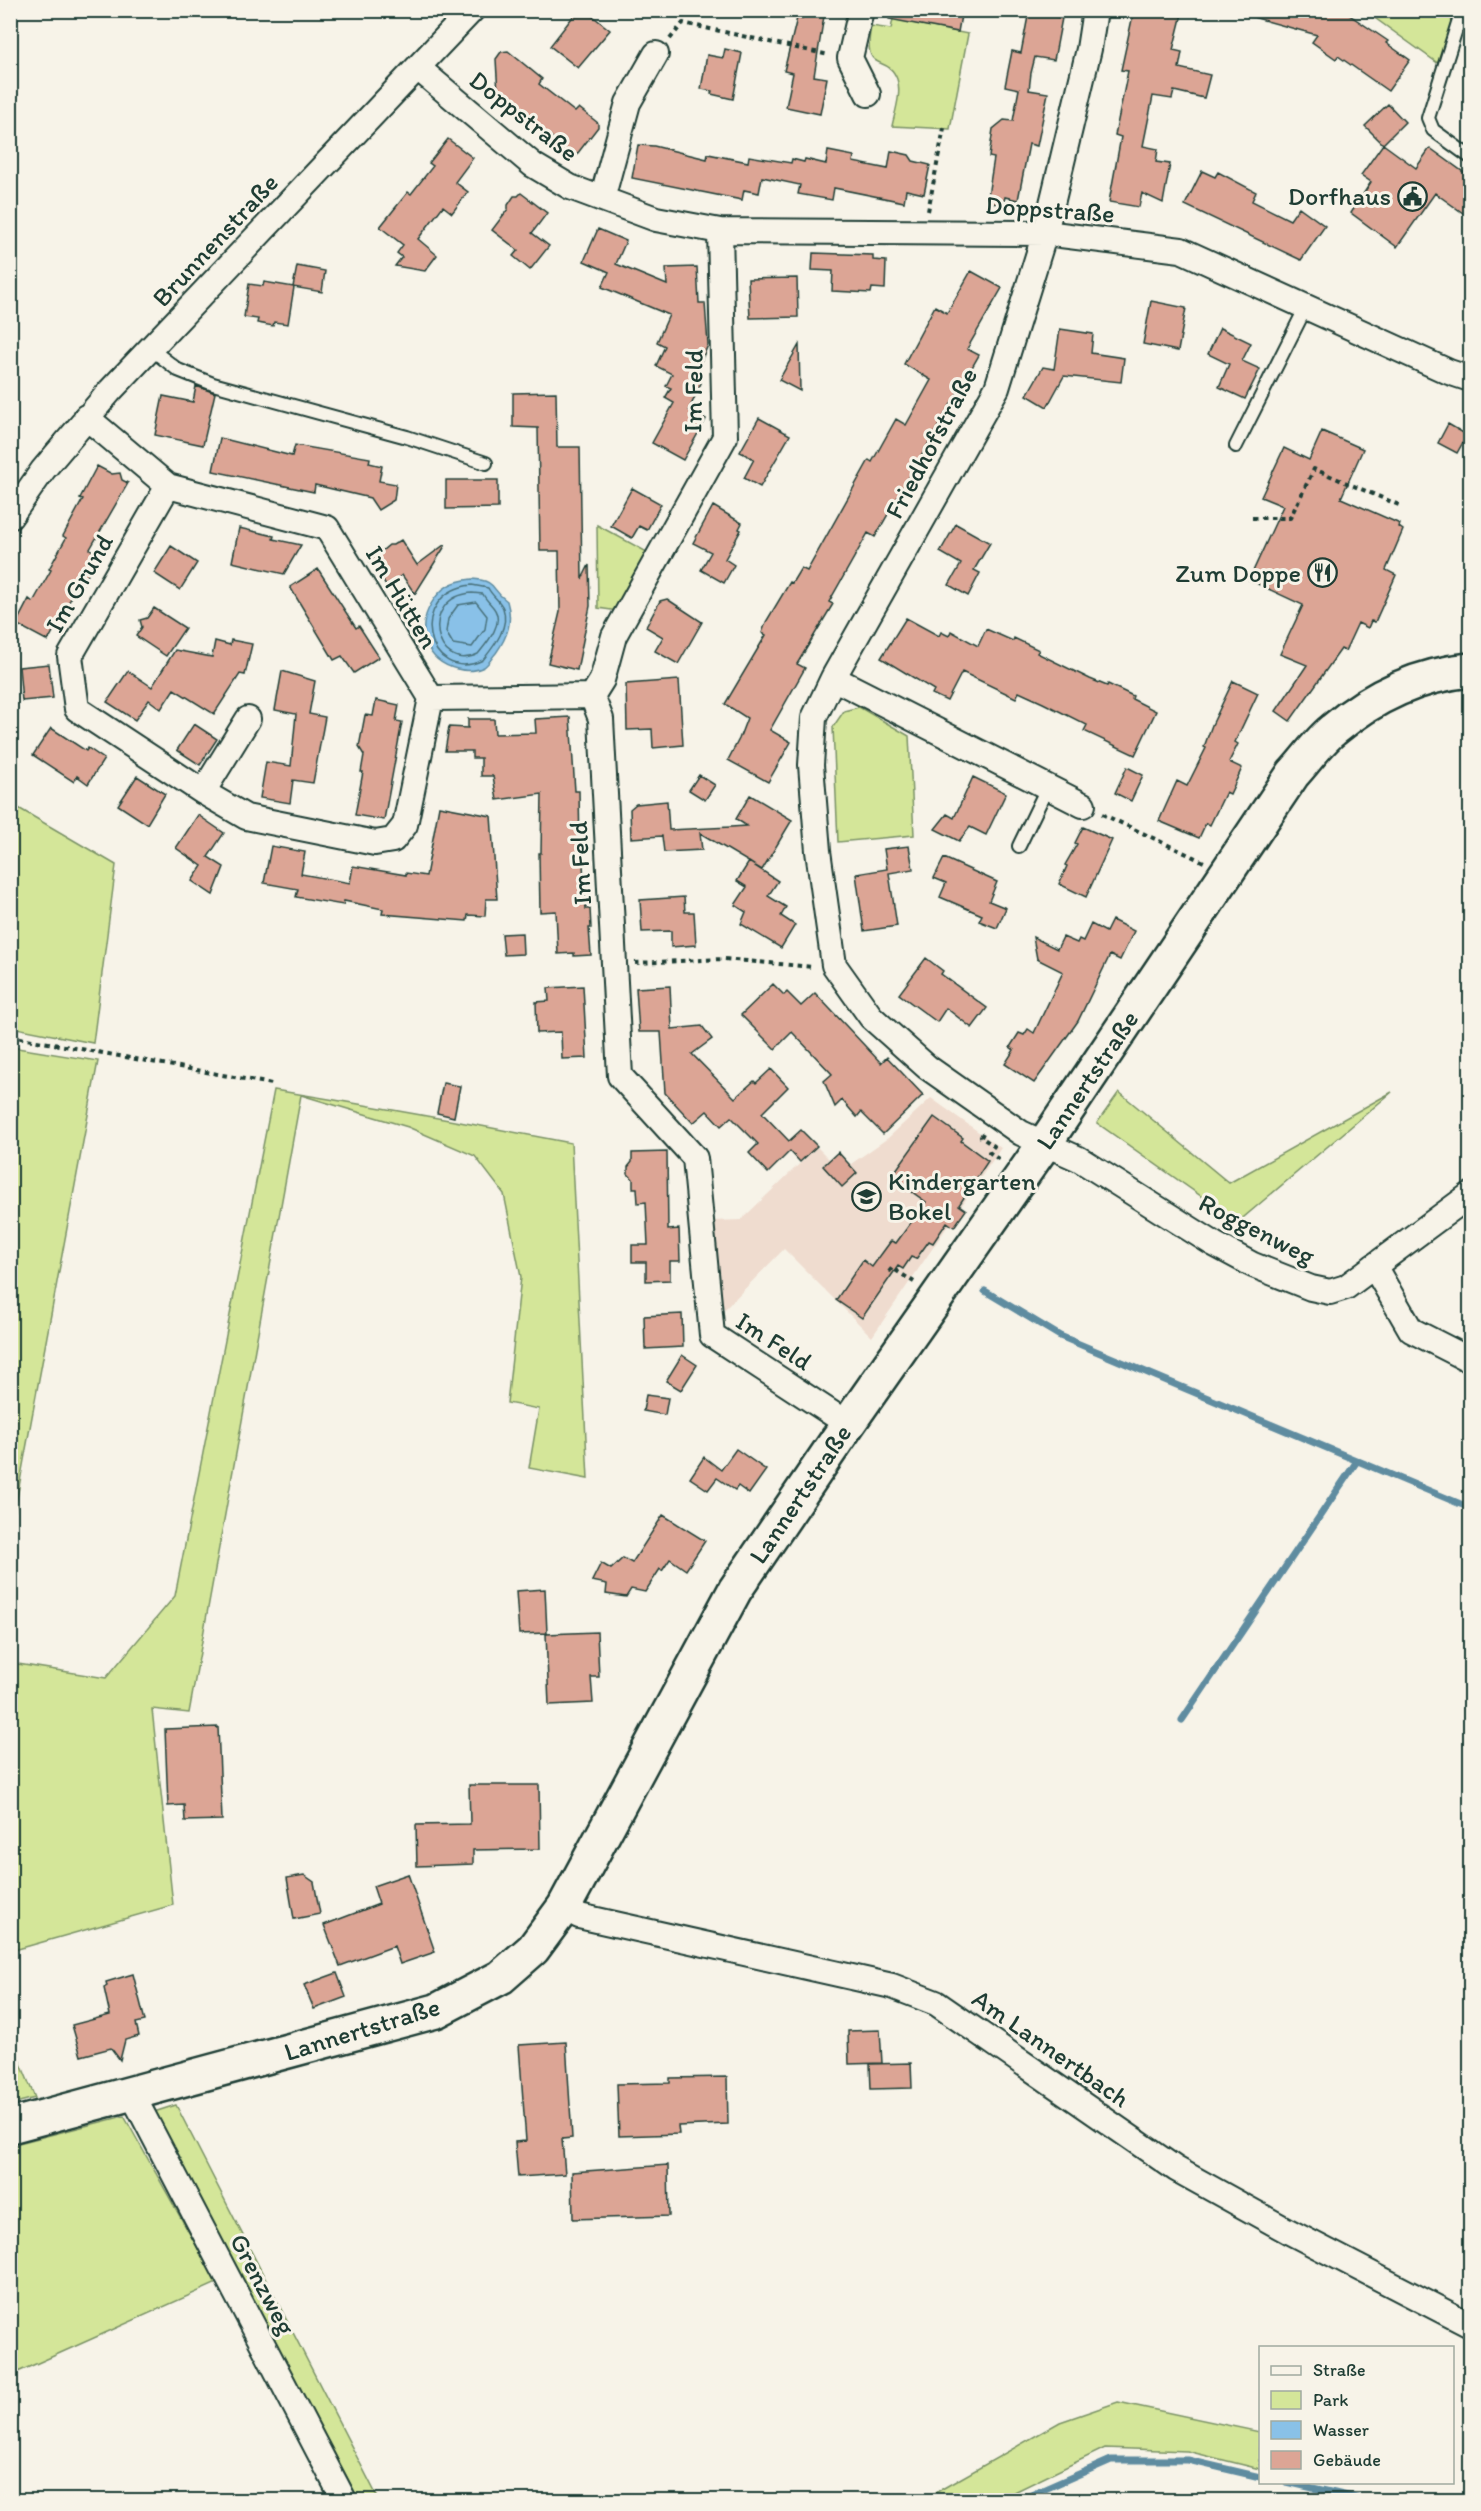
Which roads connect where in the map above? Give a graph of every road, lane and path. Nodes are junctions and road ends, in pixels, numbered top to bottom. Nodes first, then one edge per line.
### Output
1 (472, 10) edge
2 (861, 10) edge
3 (1095, 10) edge
4 (1462, 10) edge
5 (656, 54) joint
6 (850, 58) junction
7 (418, 68) junction
8 (868, 94) dead end
9 (944, 128) dead end
10 (1470, 157) edge
11 (602, 199) junction
12 (720, 231) junction
13 (925, 232) junction
14 (1045, 233) junction
15 (1306, 307) junction
16 (151, 349) junction
17 (1470, 379) edge
18 (86, 417) junction
19 (1236, 446) dead end
20 (486, 464) dead end
21 (168, 486) junction
22 (1399, 505) dead end
23 (10, 517) edge
24 (1252, 518) dead end
25 (1470, 670) edge
26 (833, 678) junction
27 (592, 696) junction
28 (431, 698) junction
29 (248, 719) dead end
30 (1047, 788) junction
31 (203, 792) junction
32 (1083, 805) joint
33 (1019, 846) dead end
34 (1226, 873) junction
35 (615, 965) junction
36 (834, 965) junction
37 (10, 1036) edge
38 (272, 1084) dead end
39 (995, 1115) junction
40 (1045, 1143) junction
41 (995, 1170) dead end
42 (1470, 1194) edge
43 (1374, 1266) junction
44 (889, 1272) dead end
45 (917, 1284) dead end
46 (1470, 1360) edge
47 (848, 1424) junction
48 (564, 1907) junction
49 (132, 2094) junction
50 (10, 2126) edge
51 (1470, 2325) edge
52 (344, 2500) edge

1 - 7 street, Brunnenstraße
2 - 6 street
3 - 14 street, Friedhofstraße
4 - 10 lane
5 - 6 path
5 - 11 street, Doppstraße
6 - 8 street
7 - 11 street, Doppstraße
7 - 16 street, Brunnenstraße
9 - 13 path
11 - 12 street, Doppstraße
12 - 13 street, Doppstraße
12 - 27 street, Im Feld
13 - 14 street, Doppstraße
14 - 15 street, Doppstraße
14 - 26 street, Friedhofstraße
15 - 17 street, Doppstraße
15 - 19 lane
16 - 18 street, Brunnenstraße
16 - 20 lane
18 - 21 street
18 - 23 street, Brunnenstraße
21 - 28 street, Im Hütten
21 - 31 street, Im Grund
22 - 24 path
25 - 34 street, Lannertstraße
26 - 30 street
26 - 36 street, Friedhofstraße
27 - 28 street
27 - 35 street, Im Feld
28 - 31 street, Im Grund
29 - 31 street
30 - 32 street
30 - 33 lane
32 - 34 path
34 - 40 street, Lannertstraße
35 - 36 path
35 - 47 street, Im Feld
36 - 39 street, Friedhofstraße
37 - 38 path
39 - 40 street, Friedhofstraße
39 - 41 path
40 - 43 street, Roggenweg
40 - 47 street, Lannertstraße
42 - 43 street, Roggenweg
43 - 46 street
44 - 45 path
47 - 48 street, Lannertstraße
48 - 49 street, Lannertstraße
48 - 51 street, Am Lannertbach
49 - 50 street, Lannertstraße
49 - 52 street, Grenzweg

